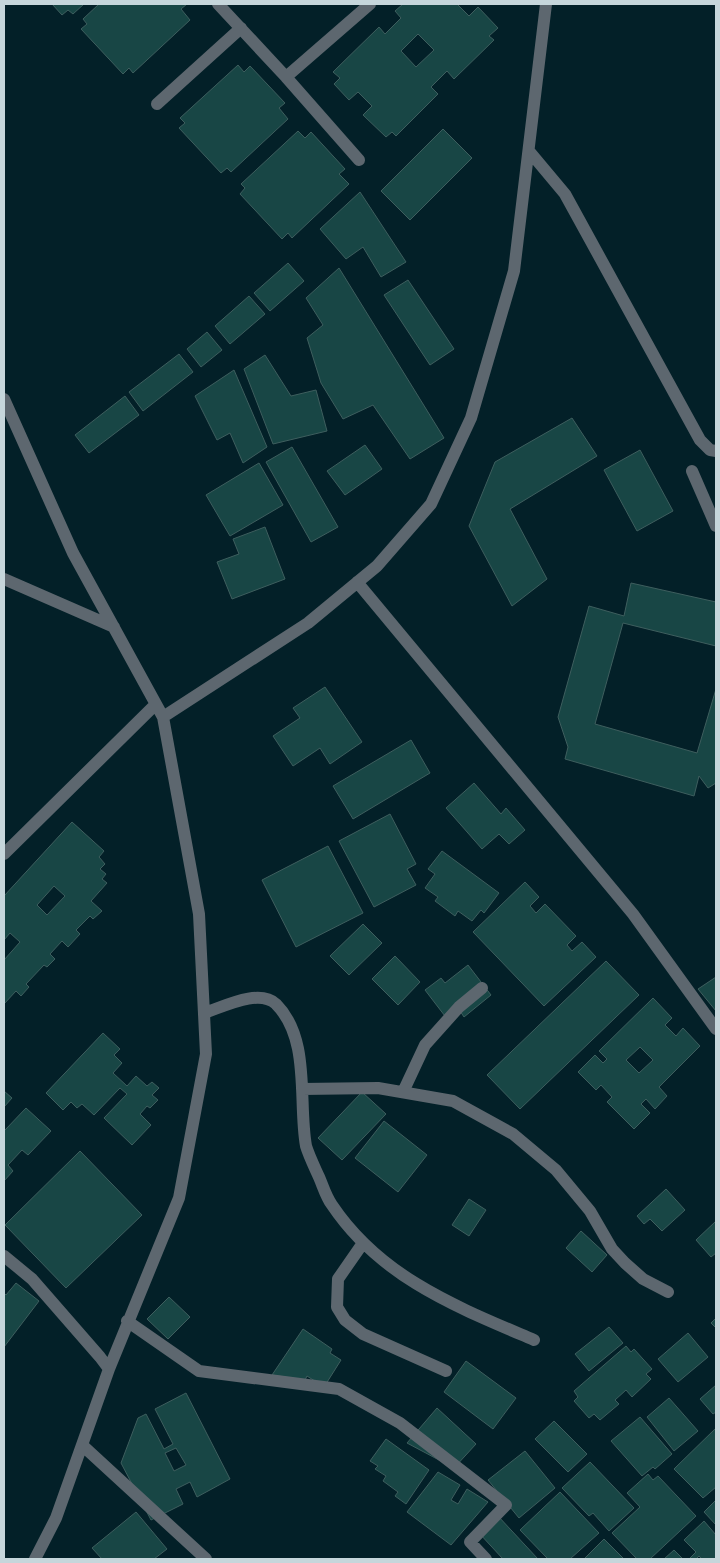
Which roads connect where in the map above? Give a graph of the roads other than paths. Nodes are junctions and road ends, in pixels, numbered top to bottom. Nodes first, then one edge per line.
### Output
1 (218, 4) edge
2 (370, 4) edge
3 (546, 4) edge
4 (241, 28) junction
5 (286, 77) junction
6 (158, 104) dead end
7 (529, 151) junction
8 (359, 160) dead end
9 (4, 398) edge
10 (716, 451) edge
11 (692, 471) dead end
12 (716, 526) edge
13 (4, 579) edge
14 (357, 582) junction
15 (114, 627) junction
16 (156, 704) junction
17 (163, 717) junction
18 (4, 854) edge
19 (482, 988) dead end
20 (204, 1013) junction
21 (716, 1029) edge
22 (302, 1089) junction
23 (402, 1092) junction
24 (363, 1243) junction
25 (4, 1256) edge
26 (668, 1292) dead end
27 (127, 1321) junction
28 (534, 1340) dead end
29 (109, 1369) junction
30 (446, 1371) dead end
31 (82, 1445) junction
32 (35, 1559) edge
33 (206, 1559) edge
34 (486, 1559) edge

1 - 4 street
2 - 5 street
3 - 7 street
4 - 5 street
4 - 6 street
5 - 8 street
7 - 10 street
7 - 14 street
9 - 15 street
11 - 12 street
13 - 15 street
14 - 17 street
14 - 21 street
15 - 16 street
16 - 17 street
16 - 18 street
17 - 20 street
19 - 23 street
20 - 22 street
20 - 27 street
22 - 23 street
22 - 24 street
23 - 26 street
24 - 28 street
24 - 30 street
25 - 29 street
27 - 29 street
27 - 34 street
29 - 31 street
31 - 32 street
31 - 33 street

